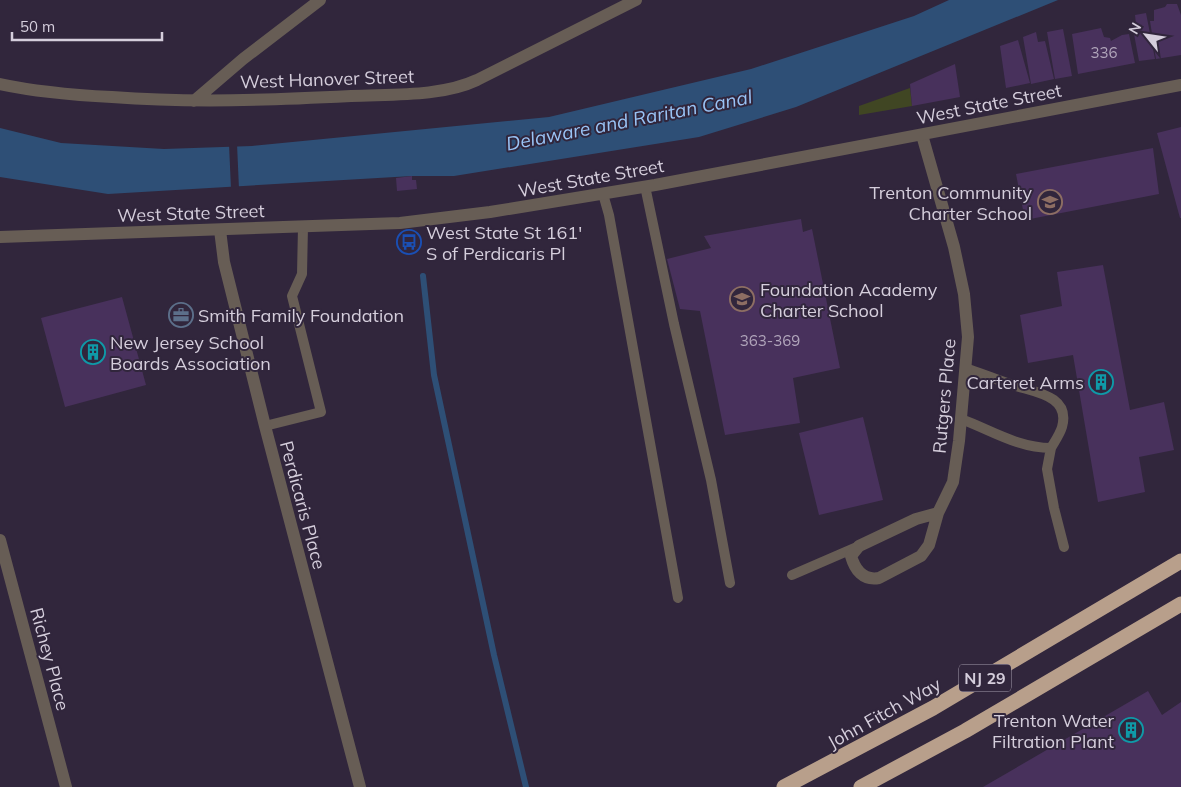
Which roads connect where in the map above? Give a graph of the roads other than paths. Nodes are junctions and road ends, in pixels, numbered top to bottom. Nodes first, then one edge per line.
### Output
1 (320, 0) edge
2 (636, 0) edge
3 (0, 84) edge
4 (1181, 85) edge
5 (194, 101) junction
6 (922, 135) junction
7 (645, 186) junction
8 (603, 194) junction
9 (303, 227) junction
10 (220, 230) junction
11 (0, 237) edge
12 (965, 368) junction
13 (961, 419) junction
14 (265, 426) junction
15 (1051, 448) junction
16 (938, 513) junction
17 (0, 540) edge
18 (859, 546) junction
19 (1064, 547) dead end
20 (1181, 561) edge
21 (792, 575) dead end
22 (730, 583) dead end
23 (678, 598) dead end
24 (1181, 604) edge
25 (66, 787) edge
26 (360, 787) edge
27 (784, 787) edge
28 (861, 787) edge

1 - 5 street
2 - 5 street, West Hanover Street
3 - 5 street, West Hanover Street
4 - 6 street, West State Street
6 - 7 street, West State Street
6 - 12 street, Rutgers Place
7 - 8 street, West State Street
7 - 22 lane
8 - 9 street, West State Street
8 - 23 lane
9 - 10 street, West State Street
9 - 14 lane
10 - 11 street, West State Street
10 - 14 street, Perdicaris Place
12 - 13 street, Rutgers Place
12 - 15 lane
13 - 15 lane
13 - 16 street, Rutgers Place
14 - 26 street, Perdicaris Place
15 - 19 lane
16 - 18 street
16 - 18 street, Rutgers Place
17 - 25 street, Richey Place
18 - 21 lane
20 - 27 highway, John Fitch Way / NJ 29
24 - 28 highway, NJ 29

